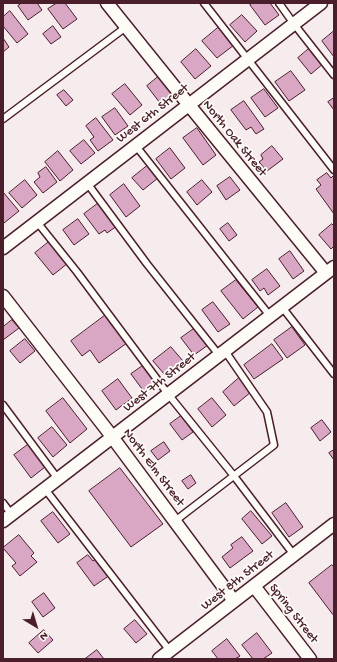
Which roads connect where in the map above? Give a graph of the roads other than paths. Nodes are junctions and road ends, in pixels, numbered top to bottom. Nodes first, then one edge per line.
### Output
1 (107, 3) edge
2 (204, 3) edge
3 (278, 3) edge
4 (321, 3) edge
5 (294, 24) junction
6 (126, 27) junction
7 (248, 59) junction
8 (334, 75) edge
9 (188, 105) junction
10 (3, 119) edge
11 (136, 146) junction
12 (334, 170) edge
13 (88, 183) junction
14 (37, 222) junction
15 (3, 248) edge
16 (330, 270) edge
17 (3, 296) edge
18 (282, 307) junction
19 (270, 316) junction
20 (222, 353) junction
21 (334, 374) edge
22 (168, 394) junction
23 (3, 405) edge
24 (113, 437) junction
25 (234, 476) junction
26 (58, 479) junction
27 (45, 489) junction
28 (3, 503) edge
29 (7, 518) edge
30 (175, 521) junction
31 (334, 524) edge
32 (294, 555) junction
33 (254, 586) junction
34 (234, 601) junction
35 (170, 651) junction
36 (159, 659) edge
37 (310, 659) edge

1 - 6 street, North Oak Street
2 - 7 lane
3 - 5 lane
4 - 5 street, West 6th Street
5 - 7 street, West 6th Street
5 - 8 lane
6 - 9 street, North Oak Street
6 - 10 lane
7 - 9 street, West 6th Street
7 - 12 lane
9 - 11 street, West 6th Street
9 - 16 street, North Oak Street
11 - 13 street, West 6th Street
11 - 19 lane
13 - 14 street, West 6th Street
13 - 20 lane
14 - 15 street, West 6th Street
14 - 22 lane
16 - 18 street, West 7th Street
17 - 24 street, North Elm Street
18 - 19 street, West 7th Street
18 - 21 lane
19 - 20 street, West 7th Street
20 - 22 street, West 7th Street
20 - 25 lane
22 - 24 street, West 7th Street
22 - 25 lane
23 - 26 lane
24 - 26 street, West 7th Street
24 - 30 street, North Elm Street
25 - 30 lane
25 - 32 lane
26 - 27 street, West 7th Street
27 - 29 street, West 7th Street
27 - 35 lane
28 - 29 lane
30 - 34 street, North Elm Street
31 - 32 street, West 8th Street
32 - 33 street, West 8th Street
33 - 34 street, West 8th Street
33 - 37 street, Spring Street
34 - 35 street, West 8th Street
35 - 36 street, West 8th Street

